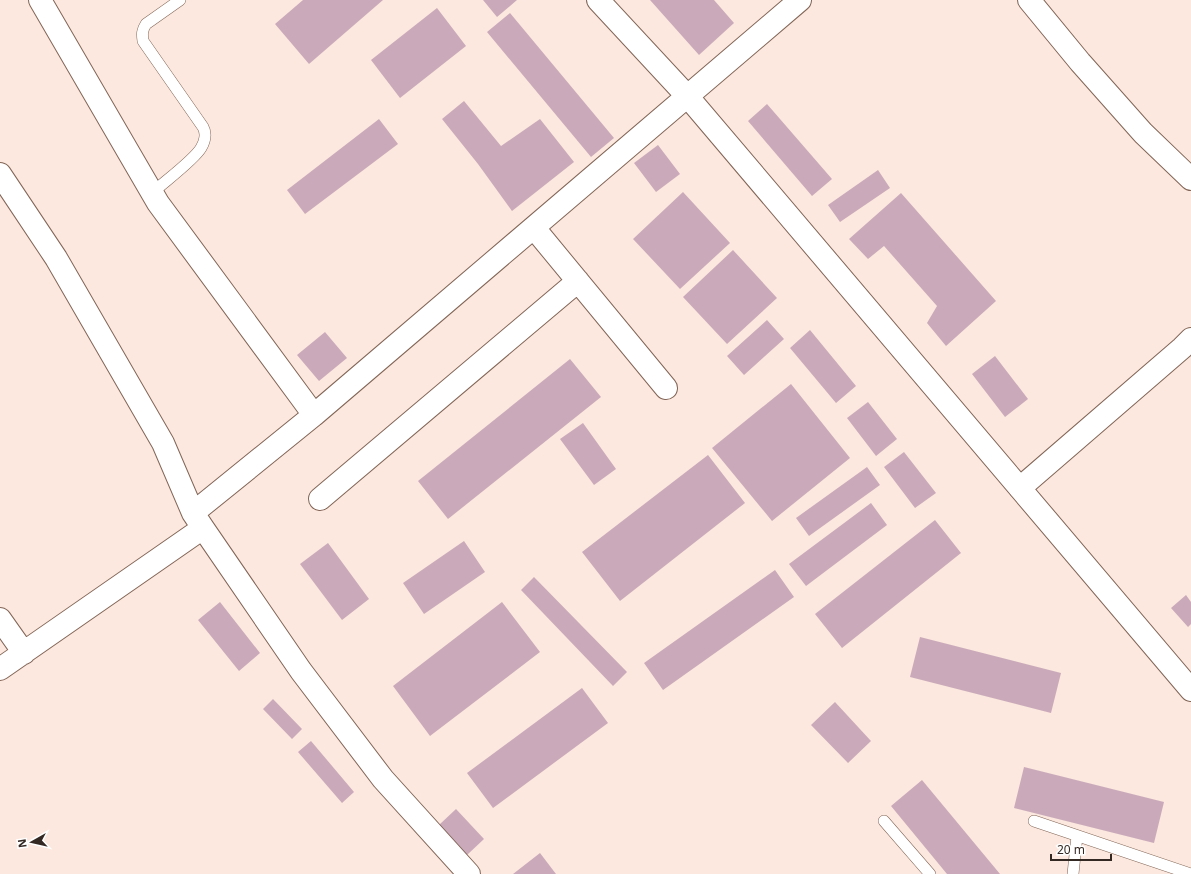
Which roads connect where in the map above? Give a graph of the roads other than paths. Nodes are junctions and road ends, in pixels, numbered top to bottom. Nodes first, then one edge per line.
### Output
1 (40, 0) edge
2 (180, 0) edge
3 (598, 0) edge
4 (800, 0) edge
5 (1029, 0) edge
6 (688, 97) junction
7 (0, 174) edge
8 (1191, 179) edge
9 (152, 193) junction
10 (534, 228) junction
11 (578, 281) junction
12 (1191, 339) edge
13 (666, 388) dead end
14 (314, 416) junction
15 (1020, 488) junction
16 (320, 498) dead end
17 (198, 520) junction
18 (0, 619) edge
19 (24, 653) junction
20 (0, 669) edge
21 (1191, 690) edge
22 (884, 821) dead end
23 (1034, 821) dead end
24 (1077, 836) junction
25 (469, 874) edge
26 (930, 874) edge
27 (1073, 874) edge
28 (1191, 874) edge

1 - 9 street
2 - 9 lane
3 - 6 street
4 - 6 street
5 - 8 street
6 - 10 street
6 - 15 street
7 - 17 street
9 - 14 street
10 - 11 street
10 - 14 street
11 - 13 street
11 - 16 street
12 - 15 street
14 - 17 street
15 - 21 street
17 - 19 street
17 - 25 street
18 - 19 street
19 - 20 street
22 - 26 lane
23 - 24 lane
24 - 27 lane
24 - 28 lane

